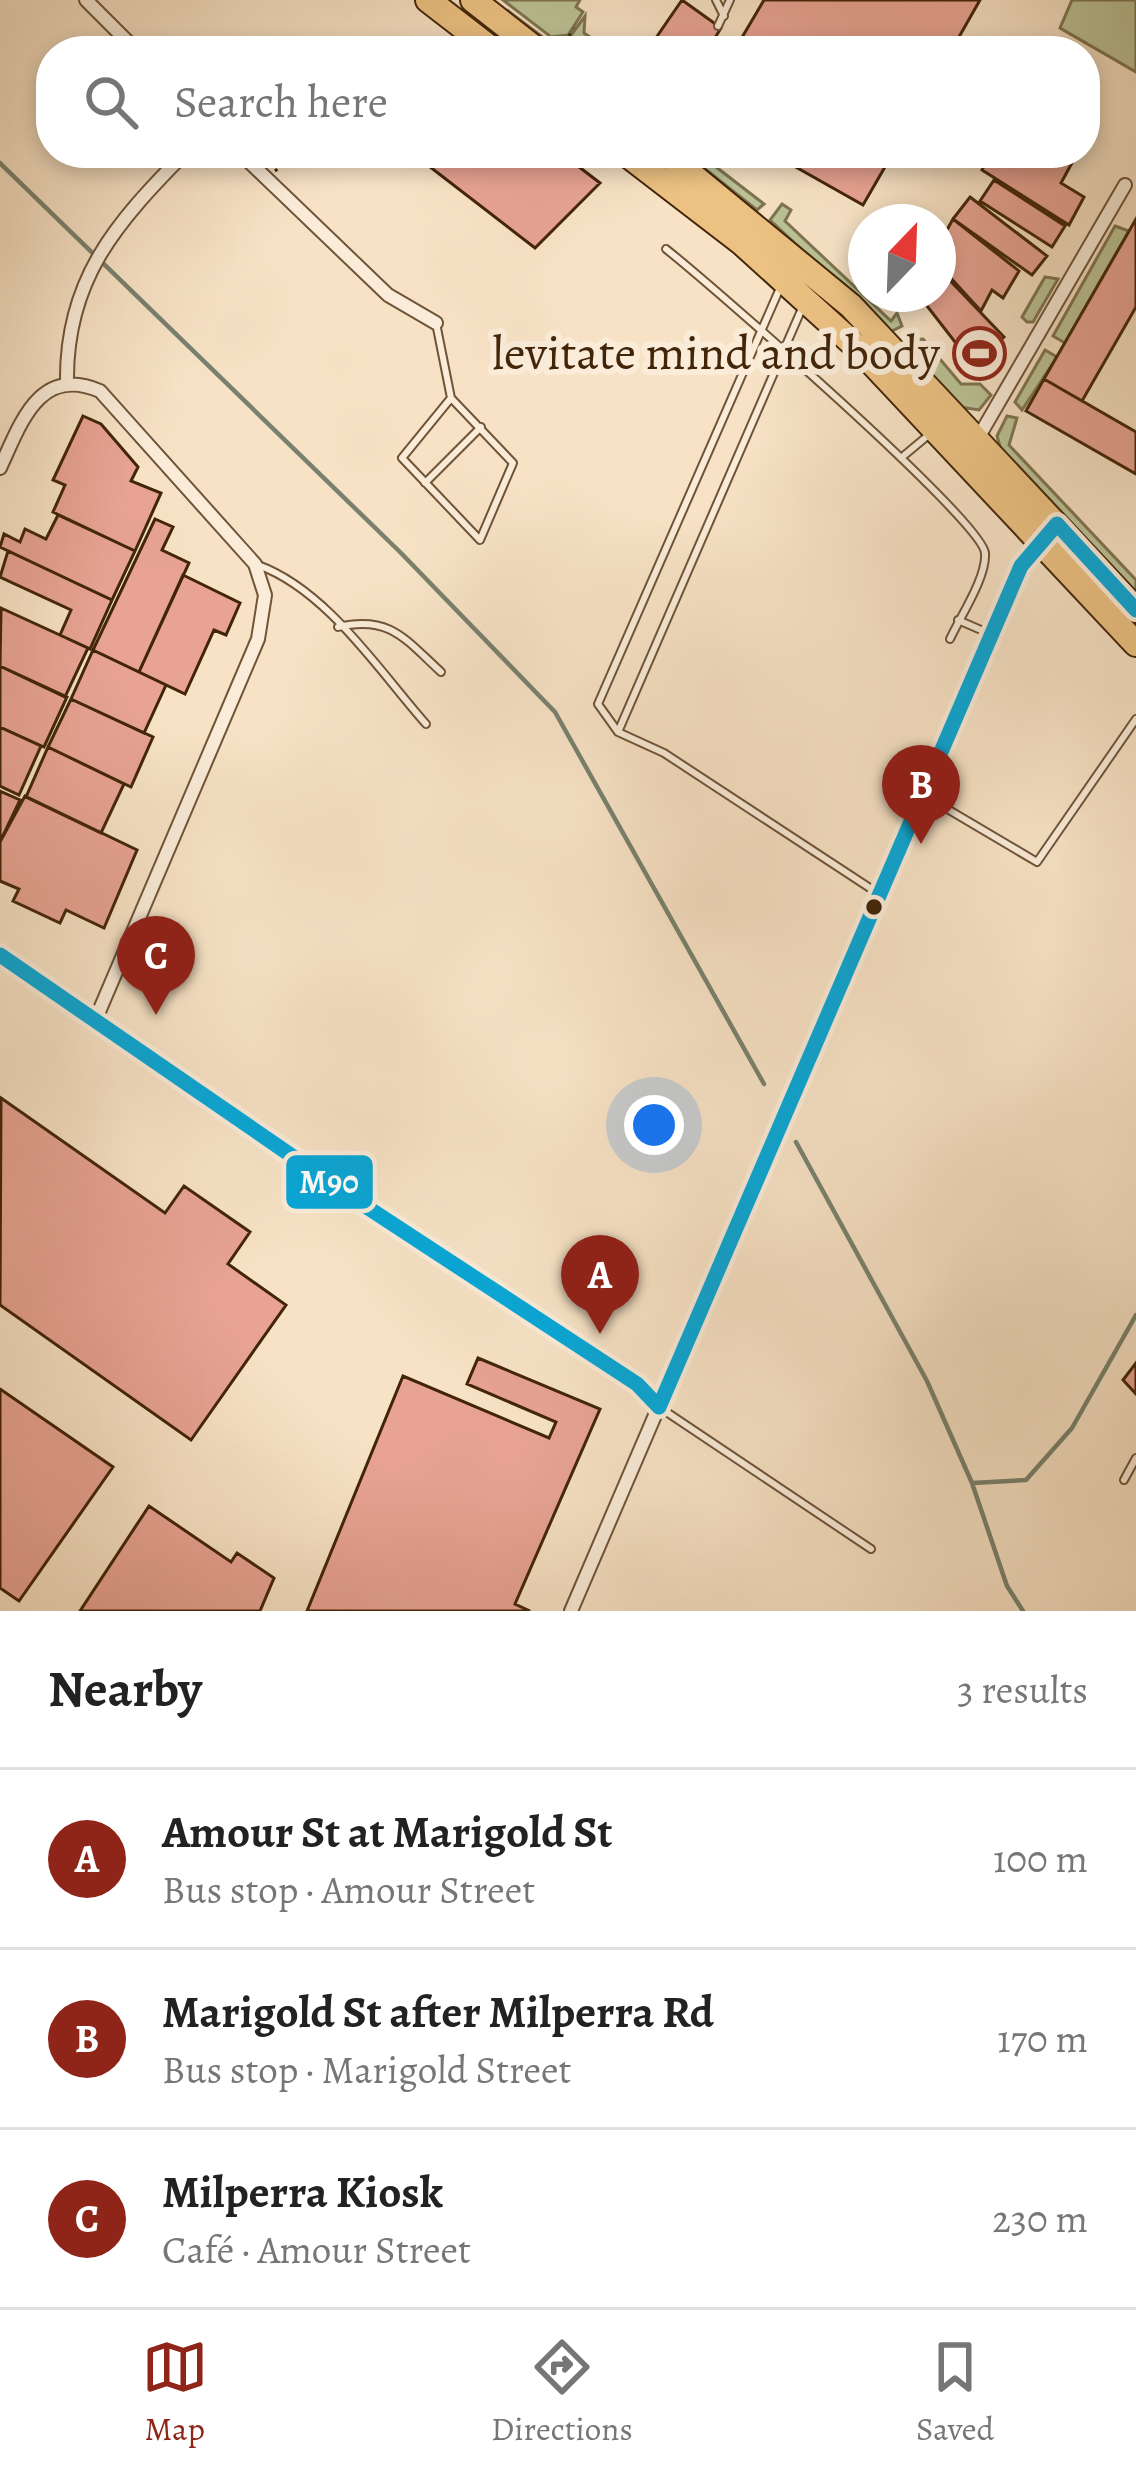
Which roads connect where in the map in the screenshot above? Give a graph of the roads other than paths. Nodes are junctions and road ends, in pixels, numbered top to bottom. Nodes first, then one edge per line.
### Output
1 (86, 0) edge
2 (428, 0) edge
3 (473, 0) edge
4 (716, 0) edge
5 (730, 0) edge
6 (724, 16) junction
7 (718, 26) dead end
8 (122, 36) edge
9 (475, 36) edge
10 (519, 36) edge
11 (171, 168) edge
12 (256, 168) edge
13 (644, 168) edge
14 (684, 168) edge
15 (1126, 185) dead end
16 (666, 249) dead end
17 (784, 280) junction
18 (806, 299) junction
19 (436, 323) joint
20 (761, 325) junction
21 (783, 348) junction
22 (67, 384) junction
23 (451, 398) junction
24 (482, 427) junction
25 (933, 430) junction
26 (978, 438) junction
27 (902, 458) junction
28 (0, 467) edge
29 (425, 483) junction
30 (1057, 524) junction
31 (1039, 544) junction
32 (255, 564) junction
33 (1136, 610) edge
34 (958, 620) junction
35 (338, 626) junction
36 (991, 634) junction
37 (950, 638) dead end
38 (1136, 644) edge
39 (441, 672) dead end
40 (1136, 719) edge
41 (426, 724) dead end
42 (618, 732) junction
43 (922, 794) junction
44 (879, 894) junction
45 (0, 956) edge
46 (95, 1021) junction
47 (659, 1407) junction
48 (1136, 1458) edge
49 (1124, 1480) dead end
50 (871, 1549) dead end
51 (571, 1611) edge

1 - 8 street
2 - 9 highway
3 - 10 highway
4 - 6 lane
5 - 6 lane
6 - 7 lane
11 - 22 street
12 - 19 street
13 - 17 highway
14 - 26 highway
15 - 26 street
16 - 20 lane
17 - 18 highway
17 - 20 lane
18 - 21 lane
18 - 25 highway
19 - 23 lane
20 - 21 lane
20 - 42 lane
21 - 27 lane
21 - 42 lane
22 - 28 street
22 - 32 street
23 - 24 lane
23 - 29 lane
24 - 29 lane
24 - 29 lane
25 - 27 lane
25 - 31 highway
26 - 30 highway
27 - 34 lane
30 - 31 street
30 - 33 highway
31 - 36 street
31 - 38 highway
32 - 35 lane
32 - 46 street
34 - 36 lane
34 - 37 lane
35 - 39 lane
35 - 41 lane
36 - 43 street
40 - 43 lane
42 - 44 lane
43 - 44 street
44 - 47 street
45 - 46 street
46 - 47 street
47 - 50 lane
47 - 51 street
48 - 49 lane

